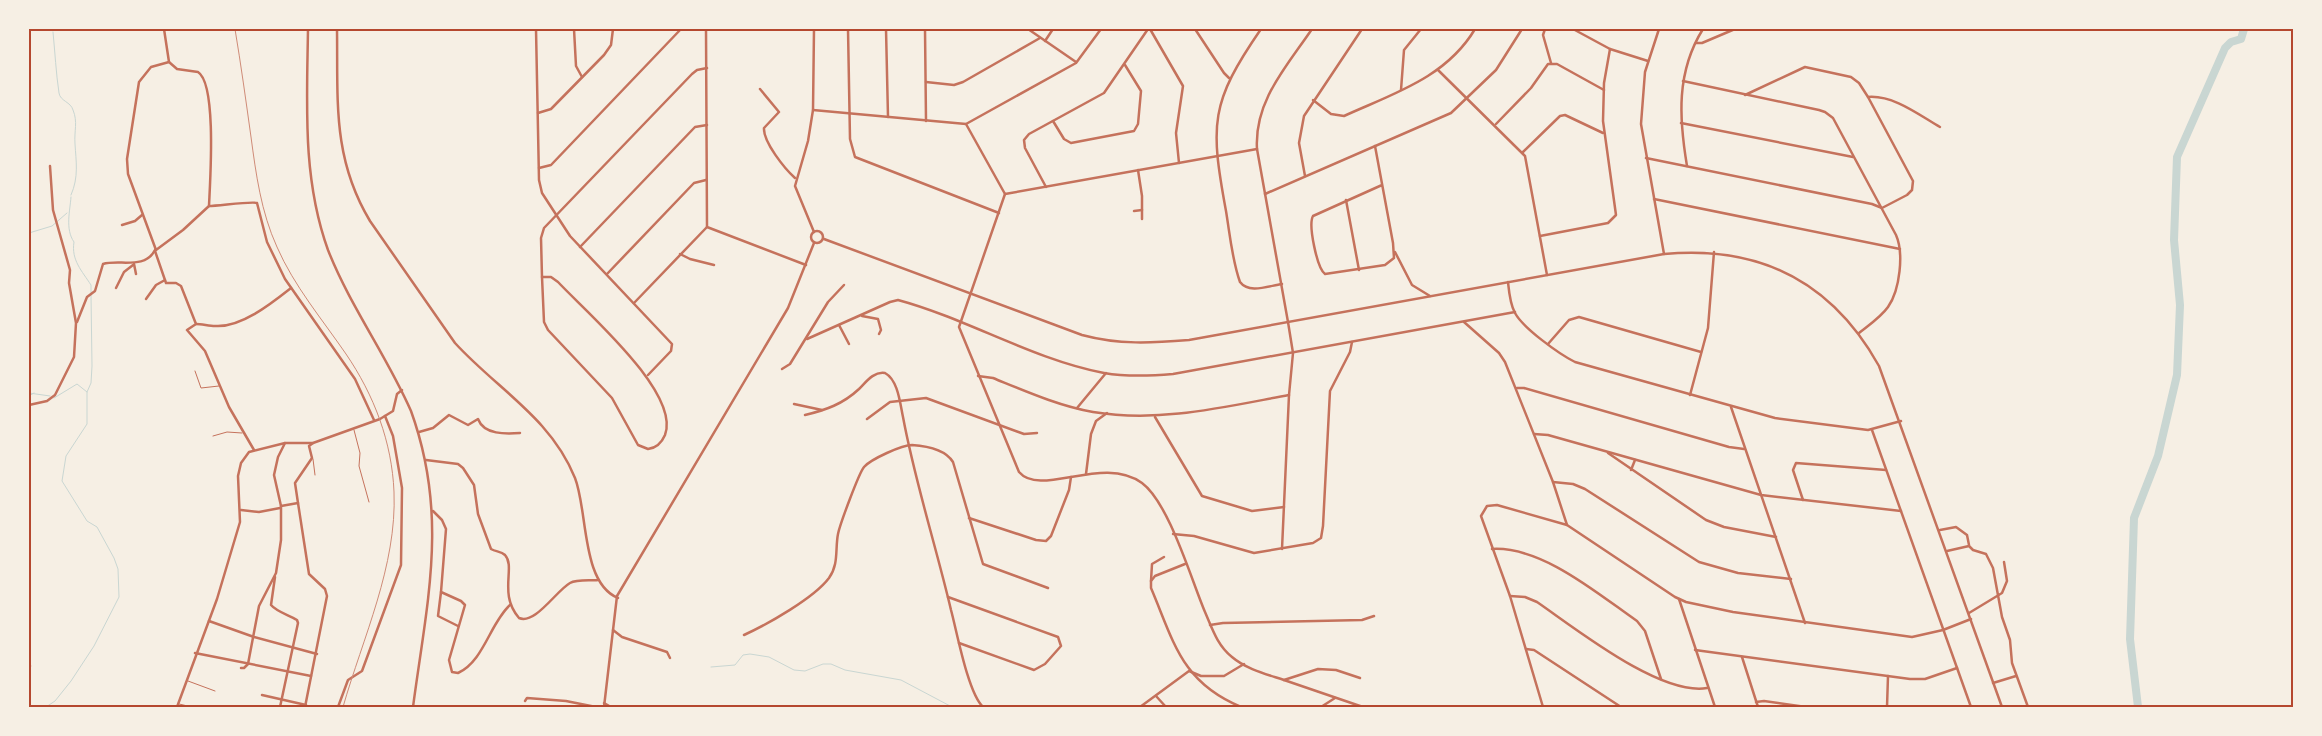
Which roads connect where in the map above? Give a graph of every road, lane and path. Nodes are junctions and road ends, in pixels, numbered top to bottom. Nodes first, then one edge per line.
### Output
1 (164, 29) edge
2 (308, 29) edge
3 (337, 29) edge
4 (536, 29) edge
5 (574, 29) edge
6 (613, 29) edge
7 (681, 29) edge
8 (706, 29) edge
9 (814, 29) edge
10 (848, 29) edge
11 (886, 29) edge
12 (925, 29) edge
13 (971, 29) edge
14 (979, 29) edge
15 (1028, 29) edge
16 (1053, 29) edge
17 (1101, 29) edge
18 (1149, 29) edge
19 (1195, 29) edge
20 (1261, 29) edge
21 (1312, 29) edge
22 (1362, 29) edge
23 (1421, 29) edge
24 (1475, 29) edge
25 (1522, 29) edge
26 (1545, 29) edge
27 (1573, 29) edge
28 (1659, 29) edge
29 (1703, 29) edge
30 (1735, 29) edge
31 (1040, 38) junction
32 (1045, 41) junction
33 (1696, 43) junction
34 (1610, 50) junction
35 (1648, 61) junction
36 (169, 62) junction
37 (1076, 63) junction
38 (1551, 63) junction
39 (1125, 64) junction
40 (706, 68) junction
41 (1438, 70) junction
42 (582, 77) junction
43 (1229, 78) junction
44 (1683, 81) junction
45 (926, 82) junction
46 (760, 89) dead end
47 (1401, 90) junction
48 (1604, 90) junction
49 (1745, 94) junction
50 (1468, 97) junction
51 (1868, 97) junction
52 (1313, 100) junction
53 (813, 110) junction
54 (538, 113) junction
55 (849, 114) junction
56 (888, 117) junction
57 (926, 121) junction
58 (1053, 121) junction
59 (1680, 123) junction
60 (706, 124) junction
61 (966, 124) junction
62 (1496, 124) junction
63 (1940, 127) dead end
64 (1603, 133) junction
65 (1375, 146) junction
66 (1257, 149) junction
67 (1523, 152) junction
68 (1216, 156) junction
69 (1854, 157) junction
70 (1646, 158) junction
71 (1179, 163) junction
72 (50, 166) dead end
73 (1687, 166) junction
74 (539, 168) junction
75 (1138, 170) junction
76 (1305, 176) junction
77 (795, 178) junction
78 (706, 180) junction
79 (1382, 185) junction
80 (1046, 187) junction
81 (1005, 194) junction
82 (1265, 194) junction
83 (1654, 198) junction
84 (1346, 200) junction
85 (209, 206) junction
86 (1882, 208) junction
87 (1142, 210) junction
88 (999, 212) junction
89 (1134, 212) dead end
90 (142, 215) junction
91 (556, 216) junction
92 (1142, 219) dead end
93 (122, 225) dead end
94 (707, 227) junction
95 (814, 232) junction
96 (1540, 236) junction
97 (824, 238) junction
98 (814, 243) junction
99 (580, 247) junction
100 (1900, 249) junction
101 (155, 250) junction
102 (1394, 250) junction
103 (1714, 252) junction
104 (680, 254) junction
105 (1664, 254) junction
106 (134, 264) junction
107 (714, 265) dead end
108 (806, 265) junction
109 (1358, 270) junction
110 (136, 274) dead end
111 (607, 274) junction
112 (1547, 275) junction
113 (542, 277) junction
114 (165, 280) junction
115 (1508, 282) junction
116 (1282, 284) junction
117 (844, 285) dead end
118 (116, 288) dead end
119 (291, 288) junction
120 (969, 293) junction
121 (1430, 296) junction
122 (146, 299) dead end
123 (634, 303) junction
124 (1515, 312) junction
125 (860, 315) junction
126 (959, 322) junction
127 (1288, 322) junction
128 (1464, 322) junction
129 (76, 323) junction
130 (196, 324) junction
131 (839, 325) junction
132 (1860, 333) junction
133 (879, 334) dead end
134 (807, 339) junction
135 (1352, 342) junction
136 (850, 344) dead end
137 (1548, 344) junction
138 (1701, 352) junction
139 (1293, 353) junction
140 (782, 369) dead end
141 (195, 371) dead end
142 (1106, 373) junction
143 (648, 376) junction
144 (978, 376) junction
145 (220, 386) junction
146 (1517, 388) junction
147 (402, 390) junction
148 (1289, 395) junction
149 (1690, 395) junction
150 (900, 400) junction
151 (794, 404) dead end
152 (29, 405) edge
153 (1731, 407) junction
154 (1077, 408) junction
155 (824, 410) junction
156 (1107, 413) junction
157 (805, 415) dead end
158 (385, 416) junction
159 (1155, 417) junction
160 (867, 419) dead end
161 (374, 420) junction
162 (1901, 421) junction
163 (999, 425) junction
164 (353, 428) junction
165 (1872, 430) junction
166 (419, 432) junction
167 (520, 432) dead end
168 (243, 433) junction
169 (1038, 433) dead end
170 (1534, 434) junction
171 (213, 436) dead end
172 (285, 443) junction
173 (313, 443) junction
174 (908, 445) junction
175 (1744, 449) junction
176 (254, 450) junction
177 (1606, 452) junction
178 (312, 458) junction
179 (426, 460) junction
180 (1636, 460) junction
181 (1631, 470) junction
182 (1886, 470) junction
183 (1086, 474) junction
184 (315, 475) dead end
185 (1071, 476) junction
186 (1553, 482) junction
187 (1761, 495) junction
188 (1802, 500) junction
189 (370, 502) dead end
190 (298, 504) junction
191 (281, 507) junction
192 (1284, 507) junction
193 (241, 510) junction
194 (433, 511) junction
195 (1901, 511) junction
196 (969, 518) junction
197 (1567, 525) junction
198 (1940, 530) junction
199 (1173, 534) junction
200 (1776, 537) junction
201 (1970, 546) junction
202 (1282, 549) junction
203 (1492, 549) junction
204 (1947, 551) junction
205 (1164, 557) dead end
206 (2004, 562) dead end
207 (1185, 564) junction
208 (276, 573) junction
209 (598, 580) junction
210 (1791, 580) junction
211 (1151, 581) junction
212 (1048, 588) dead end
213 (441, 592) junction
214 (948, 596) junction
215 (1510, 596) junction
216 (1998, 596) junction
217 (618, 598) junction
218 (1679, 599) junction
219 (510, 605) junction
220 (1969, 613) junction
221 (1374, 616) dead end
222 (1971, 619) junction
223 (208, 621) junction
224 (1805, 624) junction
225 (1210, 625) junction
226 (458, 626) junction
227 (613, 630) junction
228 (1943, 630) junction
229 (744, 635) dead end
230 (254, 637) junction
231 (959, 643) junction
232 (293, 647) junction
233 (1526, 649) junction
234 (1695, 650) junction
235 (195, 653) junction
236 (317, 654) junction
237 (1742, 657) junction
238 (670, 658) dead end
239 (248, 664) junction
240 (1244, 664) junction
241 (241, 668) dead end
242 (1957, 668) junction
243 (1189, 671) junction
244 (288, 673) junction
245 (311, 676) junction
246 (1888, 676) junction
247 (2016, 676) junction
248 (1360, 678) dead end
249 (1661, 679) junction
250 (186, 680) junction
251 (1284, 680) junction
252 (1993, 683) junction
253 (1707, 688) junction
254 (215, 691) dead end
255 (262, 695) dead end
256 (1156, 696) junction
257 (1335, 698) junction
258 (282, 700) junction
259 (525, 701) dead end
260 (1756, 702) junction
261 (604, 703) junction
262 (178, 705) edge
263 (306, 706) edge
264 (192, 707) edge
265 (280, 707) edge
266 (338, 707) edge
267 (413, 707) edge
268 (596, 707) edge
269 (604, 707) edge
270 (611, 707) edge
271 (984, 707) edge
272 (1140, 707) edge
273 (1166, 707) edge
274 (1240, 707) edge
275 (1321, 707) edge
276 (1363, 707) edge
277 (1543, 707) edge
278 (1621, 707) edge
279 (1714, 707) edge
280 (1758, 707) edge
281 (1806, 707) edge
282 (1887, 707) edge
283 (1971, 707) edge
284 (2002, 707) edge
285 (2028, 707) edge

1 - 36 street
2 - 147 street
3 - 209 street
4 - 54 street
5 - 42 street
6 - 42 street
7 - 74 street
8 - 40 street
9 - 53 street
10 - 55 street
11 - 56 street
12 - 45 street
13 - 14 street
15 - 31 street
16 - 32 street
17 - 37 street
18 - 39 street
18 - 71 street
19 - 43 street
20 - 43 street
21 - 66 street
22 - 52 street
23 - 47 street
24 - 41 street
25 - 50 street
26 - 38 street
27 - 34 street
28 - 35 street
29 - 33 street
30 - 33 street
31 - 32 street
31 - 45 street
32 - 37 street
33 - 44 street
34 - 35 street
34 - 48 street
35 - 70 street
36 - 85 street
36 - 90 street
37 - 61 street
38 - 48 street
38 - 62 street
39 - 58 street
39 - 58 street
40 - 60 street
40 - 91 street
41 - 47 street
41 - 50 street
42 - 54 street
43 - 68 street
44 - 49 street
44 - 59 street
45 - 57 street
46 - 77 street
47 - 52 street
48 - 64 street
49 - 51 street
49 - 69 street
50 - 62 street
50 - 65 street
51 - 63 street
51 - 86 street
52 - 76 street
53 - 55 street
53 - 77 street
54 - 74 street
55 - 56 street
55 - 88 street
56 - 57 street
57 - 61 street
58 - 80 street
59 - 69 street
59 - 73 street
60 - 78 street
60 - 99 street
61 - 81 street
62 - 67 street
64 - 67 street
64 - 96 street
65 - 76 street
65 - 79 street
66 - 68 street
66 - 82 street
67 - 96 street
68 - 71 street
68 - 116 street
69 - 86 street
70 - 73 street
70 - 83 street
71 - 75 street
72 - 129 street
73 - 86 street
74 - 91 street
75 - 80 street
75 - 87 street
76 - 82 street
77 - 95 street
78 - 94 street
78 - 111 street
79 - 84 street
79 - 102 street
80 - 81 street
81 - 88 street
82 - 116 street
83 - 100 street
83 - 105 street
84 - 109 street
84 - 109 street
85 - 101 street
85 - 119 street
86 - 100 street
87 - 89 street
87 - 92 street
88 - 120 street
90 - 93 street
90 - 101 street
91 - 99 street
91 - 113 street
94 - 104 street
94 - 108 street
95 - 97 street
95 - 98 street
96 - 112 street
97 - 98 street
97 - 120 street
98 - 108 street
99 - 111 street
100 - 132 street
101 - 106 street
101 - 114 street
102 - 109 street
102 - 121 street
103 - 105 street
103 - 132 street
103 - 138 street
104 - 107 street
104 - 123 street
105 - 112 street
106 - 110 street
106 - 118 street
106 - 129 street
108 - 217 street
111 - 123 street
112 - 115 street
113 - 143 street
113 - 143 street
114 - 122 street
114 - 130 street
115 - 121 street
115 - 124 street
116 - 127 street
117 - 134 street
119 - 130 street
119 - 161 street
120 - 126 street
120 - 127 street
121 - 127 street
123 - 143 street
124 - 128 street
124 - 137 street
125 - 126 street
125 - 131 street
125 - 133 street
126 - 142 street
126 - 144 street
127 - 139 street
128 - 135 street
128 - 146 street
129 - 152 street
130 - 145 street
131 - 134 street
131 - 136 street
132 - 162 street
134 - 140 street
135 - 139 street
135 - 202 street
137 - 138 street
137 - 149 street
138 - 149 street
139 - 142 street
139 - 148 street
141 - 145 lane
142 - 154 street
144 - 154 street
144 - 163 street
145 - 168 street
146 - 170 street
146 - 175 street
147 - 158 street
147 - 166 street
148 - 159 street
148 - 192 street
149 - 153 street
150 - 155 street
150 - 160 street
150 - 163 street
150 - 174 street
151 - 155 street
153 - 165 street
153 - 175 street
154 - 156 street
155 - 157 street
156 - 159 street
156 - 183 street
158 - 161 street
158 - 266 street
159 - 192 street
161 - 164 street
162 - 165 street
162 - 198 street
163 - 169 street
163 - 185 street
164 - 173 street
164 - 189 lane
165 - 182 street
166 - 167 street
166 - 179 street
168 - 171 lane
168 - 176 street
170 - 177 street
170 - 186 street
172 - 173 street
172 - 176 street
172 - 191 street
173 - 178 street
174 - 196 street
174 - 214 street
174 - 229 street
175 - 187 street
176 - 193 street
177 - 180 street
177 - 181 street
178 - 184 lane
178 - 190 street
179 - 194 street
179 - 219 street
180 - 181 street
180 - 187 street
181 - 200 street
182 - 188 street
182 - 195 street
183 - 185 street
183 - 199 street
185 - 196 street
186 - 197 street
186 - 210 street
187 - 188 street
187 - 200 street
188 - 195 street
190 - 191 street
190 - 236 street
191 - 193 street
191 - 208 street
192 - 202 street
193 - 223 street
194 - 213 street
194 - 267 street
195 - 228 street
196 - 212 street
197 - 203 street
197 - 218 street
198 - 201 street
198 - 204 street
199 - 202 street
199 - 207 street
200 - 210 street
201 - 204 street
201 - 216 street
203 - 215 street
203 - 249 street
204 - 220 street
205 - 211 street
206 - 216 street
207 - 211 street
207 - 225 street
208 - 230 street
208 - 232 street
209 - 217 street
209 - 219 street
210 - 224 street
211 - 243 street
213 - 226 street
213 - 226 street
214 - 231 street
214 - 231 street
215 - 233 street
215 - 249 street
216 - 220 street
216 - 247 street
217 - 227 street
218 - 224 street
218 - 234 street
219 - 226 street
220 - 222 street
221 - 225 street
222 - 228 street
222 - 252 street
223 - 230 street
223 - 235 street
224 - 228 street
225 - 240 street
227 - 238 street
227 - 261 street
228 - 242 street
230 - 232 street
230 - 239 street
231 - 271 street
232 - 236 street
232 - 244 street
233 - 277 street
233 - 278 street
234 - 237 street
234 - 253 street
235 - 239 street
235 - 250 street
236 - 245 street
237 - 246 street
237 - 260 street
239 - 241 street
239 - 244 street
240 - 243 street
240 - 251 street
242 - 246 street
242 - 283 street
243 - 256 street
243 - 274 street
244 - 245 street
244 - 258 street
245 - 263 street
246 - 282 street
247 - 252 street
247 - 285 street
248 - 251 street
249 - 253 street
250 - 254 lane
250 - 262 street
251 - 257 street
252 - 284 street
253 - 279 street
255 - 258 street
256 - 272 street
256 - 273 street
257 - 275 street
257 - 276 street
258 - 263 street
258 - 265 street
259 - 268 street
260 - 280 street
260 - 281 street
261 - 269 street
261 - 270 street
262 - 264 lane

